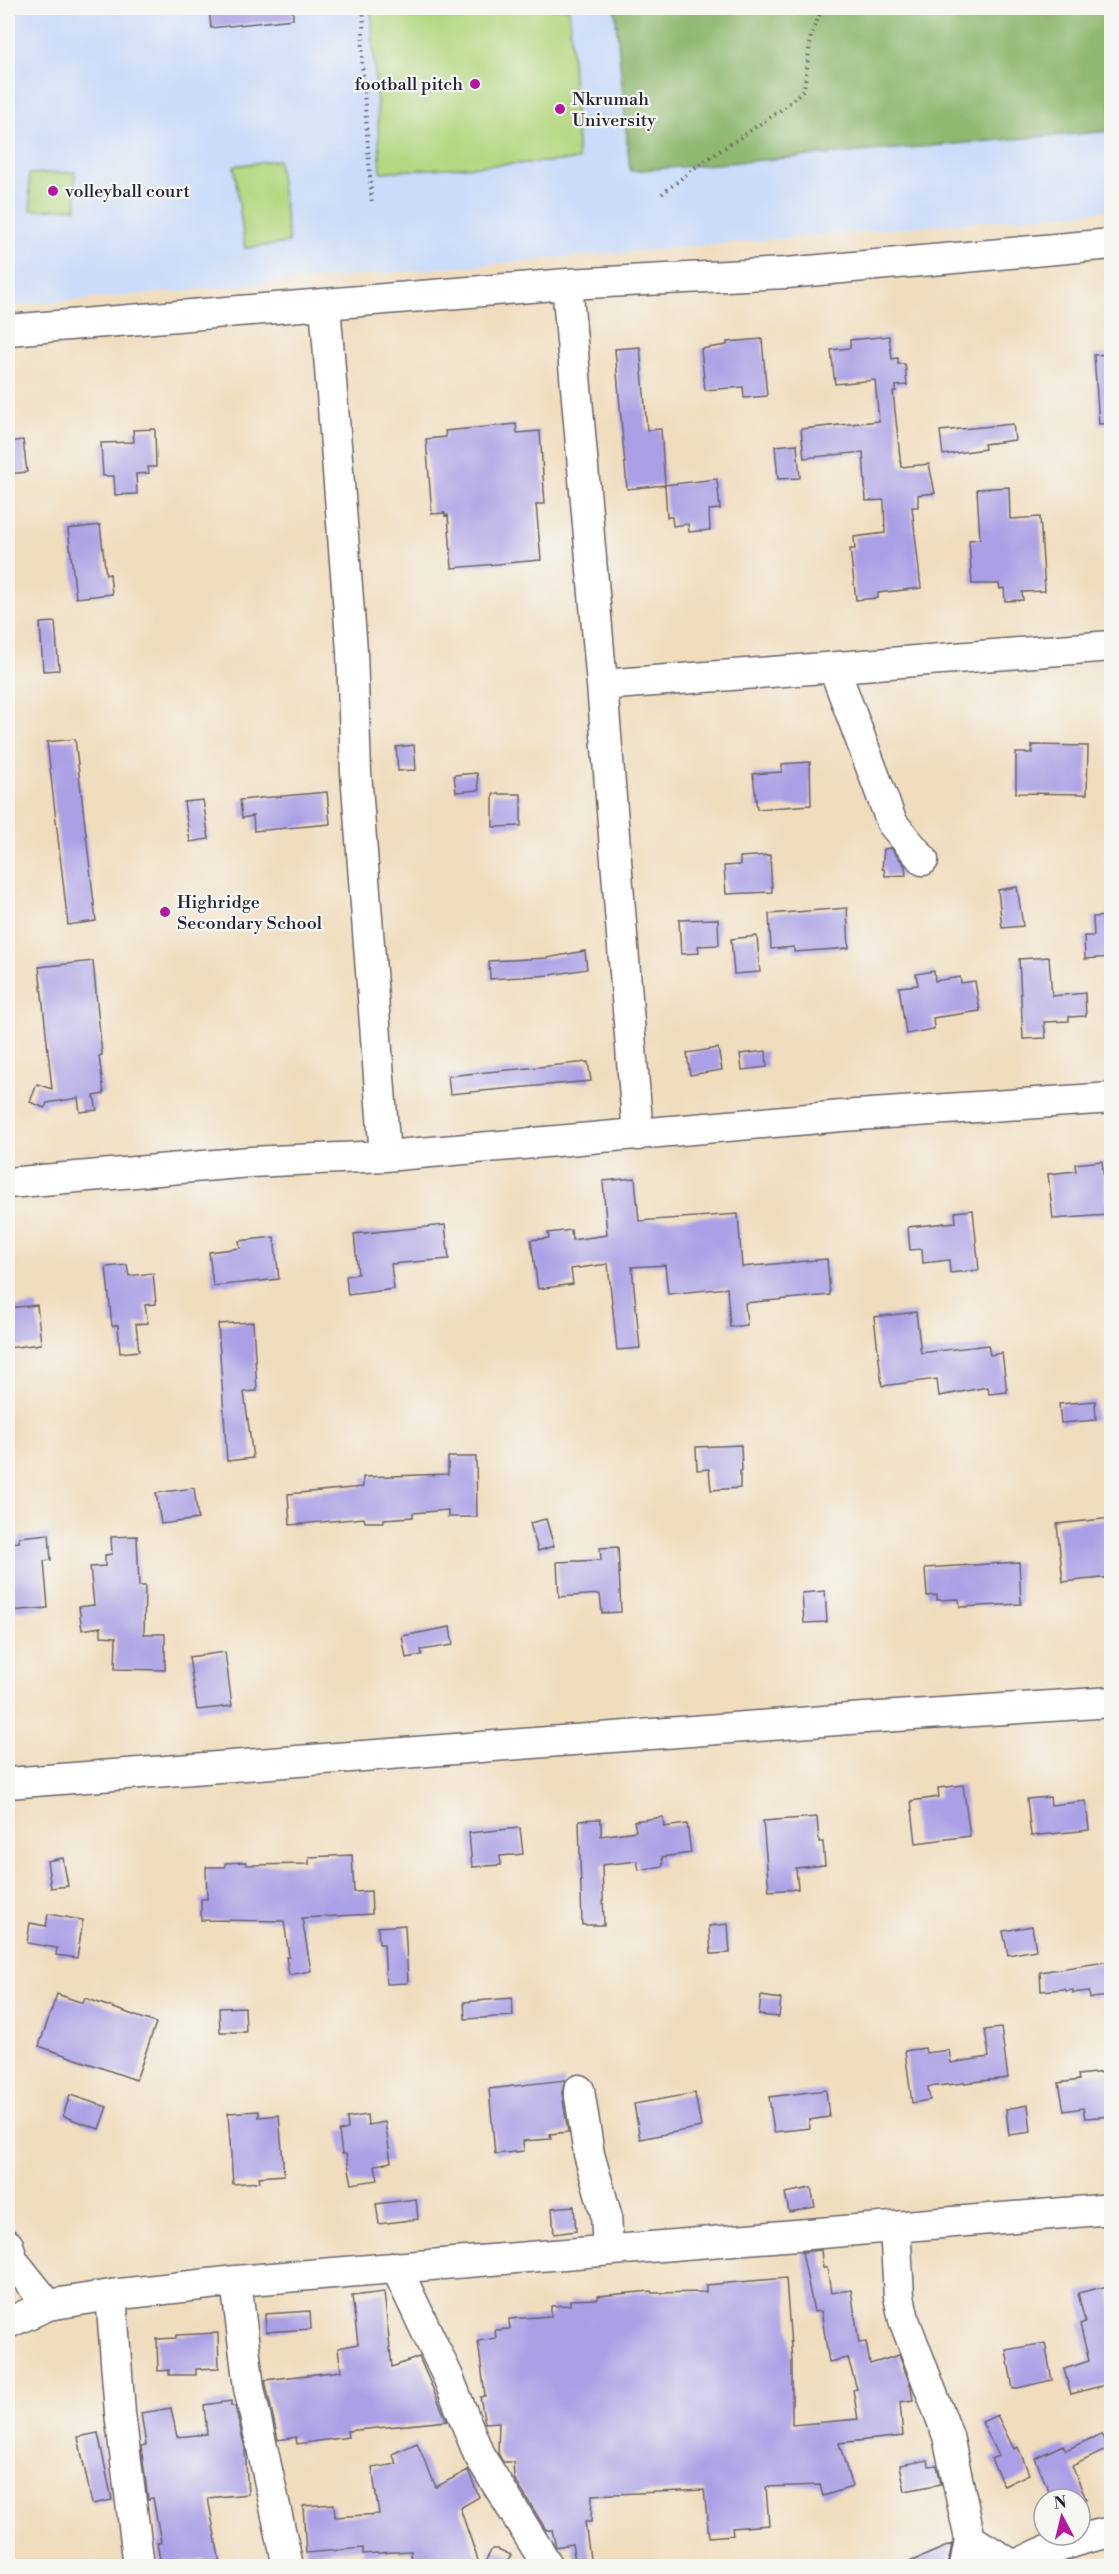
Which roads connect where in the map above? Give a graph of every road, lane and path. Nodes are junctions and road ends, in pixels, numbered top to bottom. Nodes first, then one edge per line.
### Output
1 (364, 8) edge
2 (822, 8) edge
3 (662, 194) dead end
4 (372, 205) dead end
5 (1112, 244) edge
6 (567, 284) junction
7 (326, 304) junction
8 (8, 330) edge
9 (1112, 646) edge
10 (834, 668) junction
11 (602, 685) junction
12 (924, 860) dead end
13 (1112, 1098) edge
14 (638, 1135) junction
15 (385, 1156) junction
16 (8, 1184) edge
17 (1112, 1702) edge
18 (8, 1783) edge
19 (579, 2090) dead end
20 (1112, 2209) edge
21 (895, 2227) junction
22 (8, 2245) edge
23 (608, 2250) junction
24 (396, 2267) junction
25 (236, 2281) junction
26 (111, 2295) junction
27 (48, 2305) junction
28 (8, 2323) edge
29 (1112, 2532) edge
30 (967, 2553) edge
31 (139, 2566) edge
32 (288, 2566) edge
33 (548, 2566) edge
34 (1014, 2566) edge

1 - 4 path
2 - 3 path
5 - 6 street
6 - 7 street
6 - 11 street
7 - 8 street
7 - 15 street
9 - 10 street
10 - 11 street
10 - 12 street
11 - 14 street
13 - 14 street
14 - 15 street
15 - 16 street
17 - 18 street
19 - 23 street
20 - 21 street
21 - 23 street
21 - 30 street
22 - 27 street
23 - 24 street
24 - 25 street
24 - 33 street
25 - 26 street
25 - 32 street
26 - 27 street
26 - 31 street
27 - 28 street
29 - 34 street
30 - 34 street

